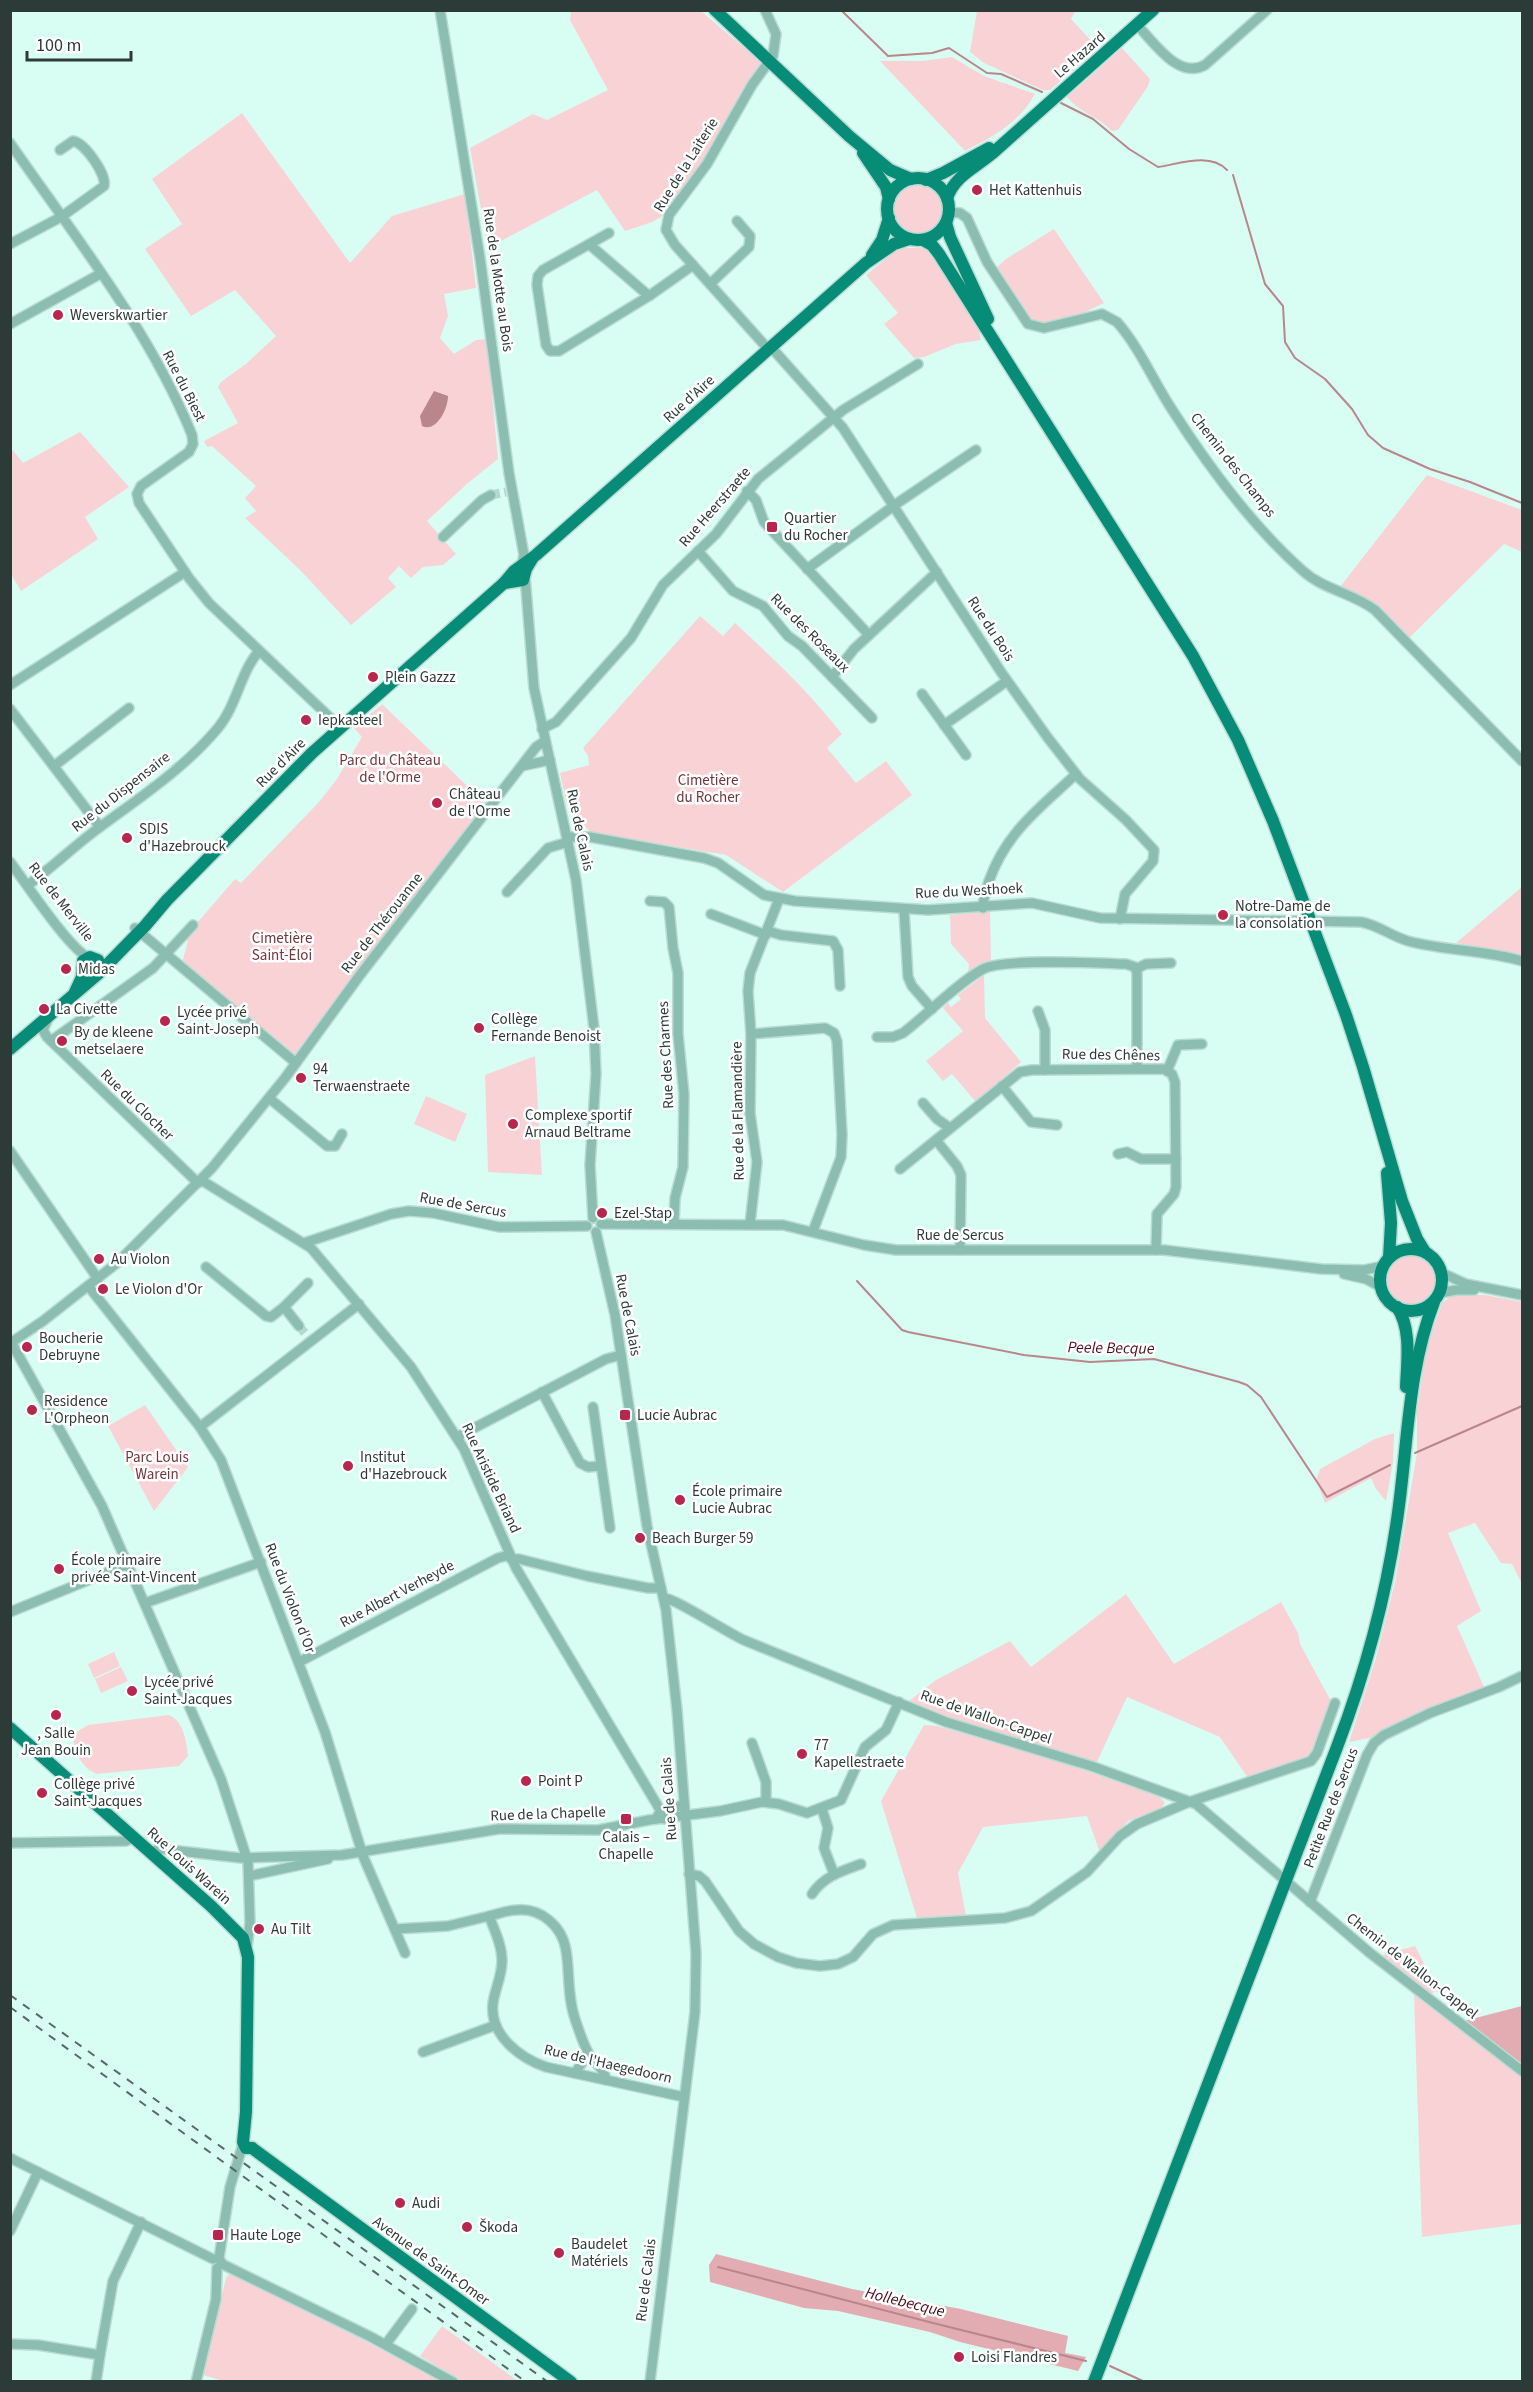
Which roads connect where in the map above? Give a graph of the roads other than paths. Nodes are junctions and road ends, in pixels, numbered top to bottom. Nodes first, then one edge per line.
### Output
1 (440, 10) edge
2 (715, 10) edge
3 (765, 10) edge
4 (1153, 10) edge
5 (1267, 10) edge
6 (1137, 25) junction
7 (770, 62) junction
8 (849, 136) junction
9 (1006, 139) junction
10 (10, 143) edge
11 (60, 150) dead end
12 (911, 179) junction
13 (926, 180) junction
14 (947, 198) junction
15 (889, 200) junction
16 (61, 217) junction
17 (889, 218) junction
18 (947, 218) junction
19 (737, 221) dead end
20 (609, 233) dead end
21 (909, 239) junction
22 (923, 240) junction
23 (10, 244) edge
24 (590, 245) junction
25 (866, 263) junction
26 (693, 265) junction
27 (100, 274) junction
28 (710, 284) junction
29 (649, 296) junction
30 (10, 324) edge
31 (769, 348) junction
32 (918, 364) dead end
33 (1015, 371) junction
34 (834, 417) junction
35 (976, 450) dead end
36 (747, 491) junction
37 (491, 495) tunnel mouth
38 (894, 506) junction
39 (443, 537) dead end
40 (698, 551) junction
41 (807, 569) junction
42 (521, 570) junction
43 (185, 572) junction
44 (937, 572) junction
45 (869, 635) junction
46 (259, 651) junction
47 (832, 676) junction
48 (1007, 681) junction
49 (10, 685) edge
50 (922, 694) dead end
51 (129, 708) dead end
52 (10, 709) edge
53 (872, 718) dead end
54 (944, 725) junction
55 (340, 727) junction
56 (543, 729) junction
57 (545, 741) junction
58 (966, 755) dead end
59 (550, 760) junction
60 (1522, 761) edge
61 (54, 766) junction
62 (520, 767) junction
63 (1076, 774) junction
64 (100, 827) junction
65 (568, 840) junction
66 (10, 862) edge
67 (10, 871) edge
68 (27, 885) junction
69 (507, 892) dead end
70 (779, 899) junction
71 (650, 902) dead end
72 (983, 908) junction
73 (904, 910) junction
74 (711, 914) dead end
75 (1120, 919) junction
76 (1310, 920) junction
77 (193, 925) dead end
78 (137, 930) junction
79 (767, 933) junction
80 (166, 955) junction
81 (1522, 961) edge
82 (1171, 963) dead end
83 (91, 967) junction
84 (1136, 969) junction
85 (840, 986) dead end
86 (932, 1009) junction
87 (1038, 1011) dead end
88 (49, 1017) junction
89 (751, 1034) junction
90 (877, 1037) dead end
91 (51, 1041) junction
92 (1202, 1044) dead end
93 (10, 1049) edge
94 (296, 1063) junction
95 (1137, 1069) junction
96 (1046, 1070) junction
97 (1167, 1071) junction
98 (1002, 1086) junction
99 (269, 1098) junction
100 (923, 1103) dead end
101 (1057, 1125) dead end
102 (1380, 1127) junction
103 (950, 1128) junction
104 (342, 1134) dead end
105 (936, 1140) junction
106 (10, 1151) edge
107 (1118, 1154) dead end
108 (1176, 1159) junction
109 (900, 1169) dead end
110 (200, 1182) junction
111 (590, 1222) junction
112 (674, 1224) junction
113 (750, 1224) junction
114 (599, 1228) junction
115 (813, 1231) junction
116 (304, 1243) junction
117 (960, 1250) junction
118 (1156, 1250) junction
119 (1425, 1252) junction
120 (1386, 1262) junction
121 (206, 1266) dead end
122 (1321, 1269) junction
123 (1442, 1273) junction
124 (98, 1279) junction
125 (308, 1282) dead end
126 (89, 1287) junction
127 (1381, 1287) junction
128 (1491, 1290) junction
129 (1522, 1295) edge
130 (1437, 1298) junction
131 (359, 1304) junction
132 (284, 1307) junction
133 (1397, 1307) junction
134 (299, 1326) tunnel mouth
135 (12, 1345) edge
136 (621, 1354) junction
137 (542, 1392) junction
138 (593, 1407) dead end
139 (1407, 1415) junction
140 (200, 1427) junction
141 (457, 1437) junction
142 (600, 1466) junction
143 (610, 1528) dead end
144 (510, 1557) junction
145 (261, 1562) junction
146 (128, 1564) junction
147 (662, 1588) junction
148 (664, 1598) junction
149 (145, 1603) junction
150 (10, 1612) edge
151 (299, 1662) junction
152 (1522, 1676) edge
153 (899, 1702) junction
154 (1335, 1703) dead end
155 (10, 1728) edge
156 (752, 1743) dead end
157 (766, 1802) junction
158 (1190, 1802) junction
159 (684, 1804) junction
160 (822, 1809) junction
161 (663, 1816) junction
162 (684, 1816) junction
163 (133, 1838) junction
164 (10, 1843) edge
165 (151, 1853) junction
166 (362, 1853) junction
167 (342, 1855) junction
168 (247, 1858) junction
169 (861, 1864) dead end
170 (689, 1874) junction
171 (834, 1874) junction
172 (249, 1876) junction
173 (1286, 1882) junction
174 (812, 1894) dead end
175 (1310, 1902) junction
176 (249, 1914) junction
177 (489, 1916) junction
178 (395, 1929) junction
179 (239, 1932) junction
180 (247, 1947) junction
181 (405, 1953) dead end
182 (496, 2025) junction
183 (423, 2052) dead end
184 (588, 2054) junction
185 (1522, 2071) edge
186 (575, 2073) junction
187 (606, 2080) junction
188 (684, 2097) junction
189 (248, 2145) junction
190 (10, 2158) edge
191 (38, 2172) junction
192 (141, 2222) junction
193 (10, 2231) edge
194 (218, 2262) junction
195 (412, 2309) dead end
196 (10, 2344) edge
197 (386, 2344) junction
198 (100, 2355) junction
199 (96, 2382) edge
200 (196, 2382) edge
201 (453, 2382) edge
202 (571, 2382) edge
203 (649, 2382) edge
204 (1094, 2382) edge

1 - 42 street, Rue de la Motte au Bois
2 - 7 main road
3 - 7 street, Rue de la Laiterie
4 - 6 main road, Le Hazard
5 - 6 street
6 - 9 main road, Le Hazard
7 - 8 main road
7 - 26 street, Rue de la Laiterie
8 - 12 main road
8 - 15 main road
9 - 13 main road
9 - 14 main road
10 - 16 street, Rue du Biest
11 - 16 street
12 - 13 main road
12 - 15 main road
13 - 14 main road
14 - 18 main road
15 - 17 main road
16 - 23 street
16 - 27 street, Rue du Biest
17 - 21 main road
17 - 25 main road, Rue d'Aire
18 - 22 main road
18 - 33 main road
18 - 60 street, Chemin des Champs
19 - 28 street
20 - 24 street
21 - 22 main road
21 - 25 main road, Rue d'Aire
22 - 33 main road
24 - 29 street
24 - 29 street
25 - 31 main road, Rue d'Aire
26 - 28 street, Rue de la Laiterie
26 - 29 street
27 - 30 street
27 - 43 street, Rue du Biest
28 - 31 street, Rue de la Laiterie
31 - 34 street, Rue du Bois
31 - 42 main road, Rue d'Aire
32 - 34 street, Rue Heerstraete
33 - 76 main road
34 - 36 street, Rue Heerstraete
34 - 38 street, Rue du Bois
35 - 38 street
36 - 40 street, Rue Heerstraete
36 - 41 street
37 - 39 street
38 - 41 street
38 - 44 street, Rue du Bois
40 - 47 street, Rue des Roseaux
40 - 56 street, Rue Heerstraete
41 - 45 street
42 - 55 main road, Rue d'Aire
42 - 56 street, Rue de Calais
43 - 46 street
43 - 49 street
44 - 45 street
44 - 48 street, Rue du Bois
45 - 47 street
46 - 55 street
46 - 64 street, Rue du Dispensaire
47 - 53 street, Rue des Roseaux
48 - 54 street
48 - 63 street, Rue du Bois
50 - 54 street
51 - 61 street
52 - 61 street
54 - 58 street
55 - 78 main road, Rue d'Aire
56 - 57 street, Rue de Calais
57 - 59 street, Rue de Calais
57 - 62 street, Rue de Thérouanne
59 - 62 street
59 - 65 street, Rue de Calais
61 - 64 street
62 - 94 street, Rue de Thérouanne
63 - 72 street
63 - 75 street, Rue du Bois
64 - 68 street, Rue du Dispensaire
65 - 69 street
65 - 70 street, Rue du Westhoek
65 - 111 street, Rue de Calais
66 - 68 street, Rue de Merville
67 - 83 street, Rue de Merville
68 - 83 street, Rue de Merville
70 - 73 street, Rue du Westhoek
70 - 79 street
71 - 112 street, Rue des Charmes
72 - 73 street, Rue du Westhoek
72 - 75 street, Rue du Westhoek
73 - 86 street
74 - 79 street
75 - 76 street, Rue du Westhoek
76 - 81 street, Rue du Westhoek
76 - 102 main road
77 - 80 street
78 - 80 street
78 - 83 main road, Rue d'Aire
79 - 85 street
79 - 89 street
80 - 91 street
80 - 94 street
82 - 84 street
83 - 88 main road, Rue d'Aire
84 - 86 street
84 - 95 street
86 - 90 street
87 - 96 street
88 - 91 street
88 - 93 main road, Rue d'Aire
89 - 113 street, Rue de la Flamandière
89 - 115 street, Rue de la Flamandière
91 - 110 street, Rue du Clocher
92 - 97 street
94 - 99 street, Rue de Thérouanne
95 - 96 street, Rue des Chênes
95 - 97 street, Rue des Chênes
96 - 98 street, Rue des Chênes
97 - 108 street, Rue des Chênes
98 - 101 street
98 - 103 street, Rue des Chênes
99 - 104 street
99 - 110 street, Rue de Thérouanne
100 - 103 street
102 - 119 main road
102 - 120 main road
103 - 105 street, Rue des Chênes
105 - 109 street, Rue des Chênes
105 - 117 street
106 - 124 street
107 - 108 street
108 - 118 street, Rue des Chênes
110 - 116 street, Rue Aristide Briand
110 - 124 street, Rue de Thérouanne
111 - 114 street
111 - 116 street, Rue de Sercus
112 - 113 street, Rue de Sercus
112 - 114 street, Rue de Sercus
113 - 115 street, Rue de Sercus
114 - 136 street, Rue de Calais
115 - 117 street, Rue de Sercus
116 - 131 street, Rue Aristide Briand
117 - 118 street, Rue de Sercus
118 - 122 street, Rue de Sercus
119 - 120 main road
119 - 123 main road
120 - 122 street, Rue de Sercus
120 - 127 main road
121 - 132 street
122 - 127 street, Rue de Sercus
123 - 128 street
123 - 130 main road
124 - 126 street, Rue de Thérouanne
125 - 132 street
126 - 135 street, Rue de Thérouanne
126 - 140 street, Rue du Violon d'Or
127 - 133 main road
128 - 129 street
128 - 130 street
130 - 133 main road
130 - 139 main road
131 - 140 street
131 - 141 street, Rue Aristide Briand
132 - 134 street
133 - 139 main road
135 - 146 street
136 - 137 street
136 - 147 street, Rue de Calais
137 - 141 street
137 - 142 street
138 - 142 street
139 - 173 main road
140 - 145 street, Rue du Violon d'Or
141 - 144 street, Rue Aristide Briand
142 - 143 street
144 - 147 street
144 - 151 street, Rue Albert Verheyde
144 - 161 street, Rue Aristide Briand
145 - 149 street
145 - 151 street, Rue du Violon d'Or
146 - 149 street
146 - 150 street
147 - 148 street, Rue de Calais
148 - 153 street, Rue de Wallon-Cappel
148 - 159 street, Rue de Calais
149 - 168 street
151 - 166 street, Rue du Violon d'Or
152 - 175 street, Petite Rue de Sercus
153 - 158 street, Rue de Wallon-Cappel
153 - 160 street
154 - 158 street
155 - 163 main road, Rue Louis Warein
156 - 157 street
157 - 160 street, Rue de la Chapelle
157 - 162 street, Rue de la Chapelle
158 - 170 street
158 - 173 street, Rue de Wallon-Cappel
159 - 161 street, Rue de la Chapelle
159 - 162 street, Rue de Calais
160 - 171 street
161 - 162 street, Rue de la Chapelle
161 - 166 street, Rue de la Chapelle
162 - 170 street, Rue de Calais
163 - 164 street
163 - 165 main road, Rue Louis Warein
165 - 168 street, Rue de la Chapelle
165 - 179 main road, Rue Louis Warein
166 - 167 street, Rue de la Chapelle
166 - 178 street, Rue du Violon d'Or
167 - 168 street, Rue de la Chapelle
167 - 172 street, Rue de la Chapelle
168 - 172 street
169 - 171 street
170 - 188 street, Rue de Calais
171 - 174 street
172 - 176 street
173 - 175 street, Chemin de Wallon-Cappel
173 - 204 main road
175 - 185 street, Chemin de Wallon-Cappel
176 - 179 street
176 - 180 street
177 - 178 street
177 - 182 street
177 - 184 street
178 - 181 street, Rue du Violon d'Or
179 - 180 main road
180 - 189 main road
182 - 183 street
182 - 186 street, Rue de l'Haegedoorn
184 - 186 street
184 - 187 street
186 - 187 street, Rue de l'Haegedoorn
187 - 188 street, Rue de l'Haegedoorn
188 - 203 street, Rue de Calais
189 - 194 street
189 - 202 main road, Avenue de Saint-Omer
190 - 191 street
191 - 192 street
191 - 193 street
192 - 194 street
192 - 198 street
194 - 197 street
194 - 200 street
195 - 197 street
196 - 198 street
197 - 201 street
198 - 199 street

